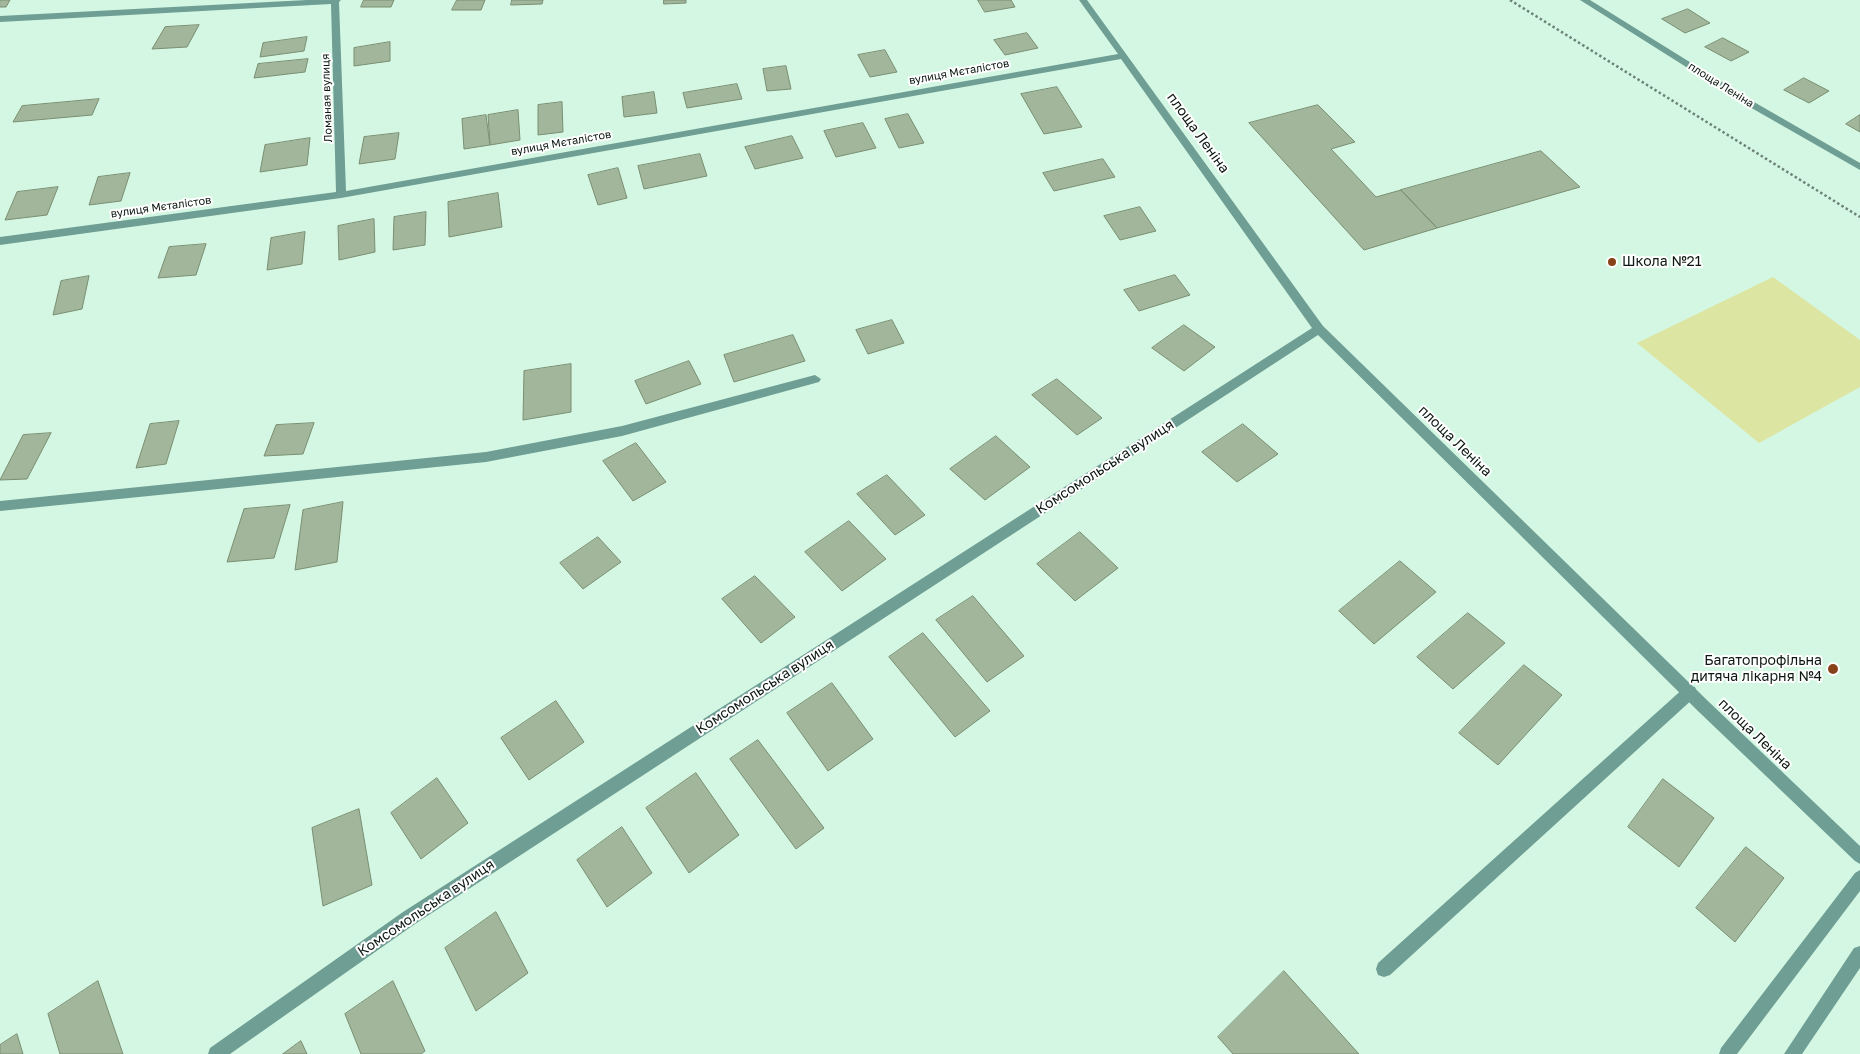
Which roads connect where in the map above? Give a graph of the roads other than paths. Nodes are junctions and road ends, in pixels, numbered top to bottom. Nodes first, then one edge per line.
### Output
1 (1083, 0) edge
2 (1584, 0) edge
3 (336, 1) edge
4 (0, 19) edge
5 (1124, 56) junction
6 (1860, 167) edge
7 (342, 195) junction
8 (0, 242) edge
9 (1319, 329) junction
10 (815, 379) dead end
11 (0, 506) edge
12 (1690, 692) junction
13 (1860, 856) edge
14 (1860, 878) edge
15 (1860, 954) edge
16 (1384, 969) dead end
17 (216, 1054) edge
18 (1727, 1054) edge
19 (1792, 1054) edge

1 - 5 street, площа Леніна
2 - 6 street, площа Леніна
3 - 4 street
3 - 7 street, Ломаная вулиця
5 - 7 street, вулиця Мєталістов
5 - 9 street, площа Леніна
7 - 8 street, вулиця Мєталістов
9 - 12 street, площа Леніна
9 - 17 street, Комсомольська вулиця
10 - 11 street
12 - 13 street, площа Леніна
12 - 16 street
14 - 18 street
15 - 19 street

